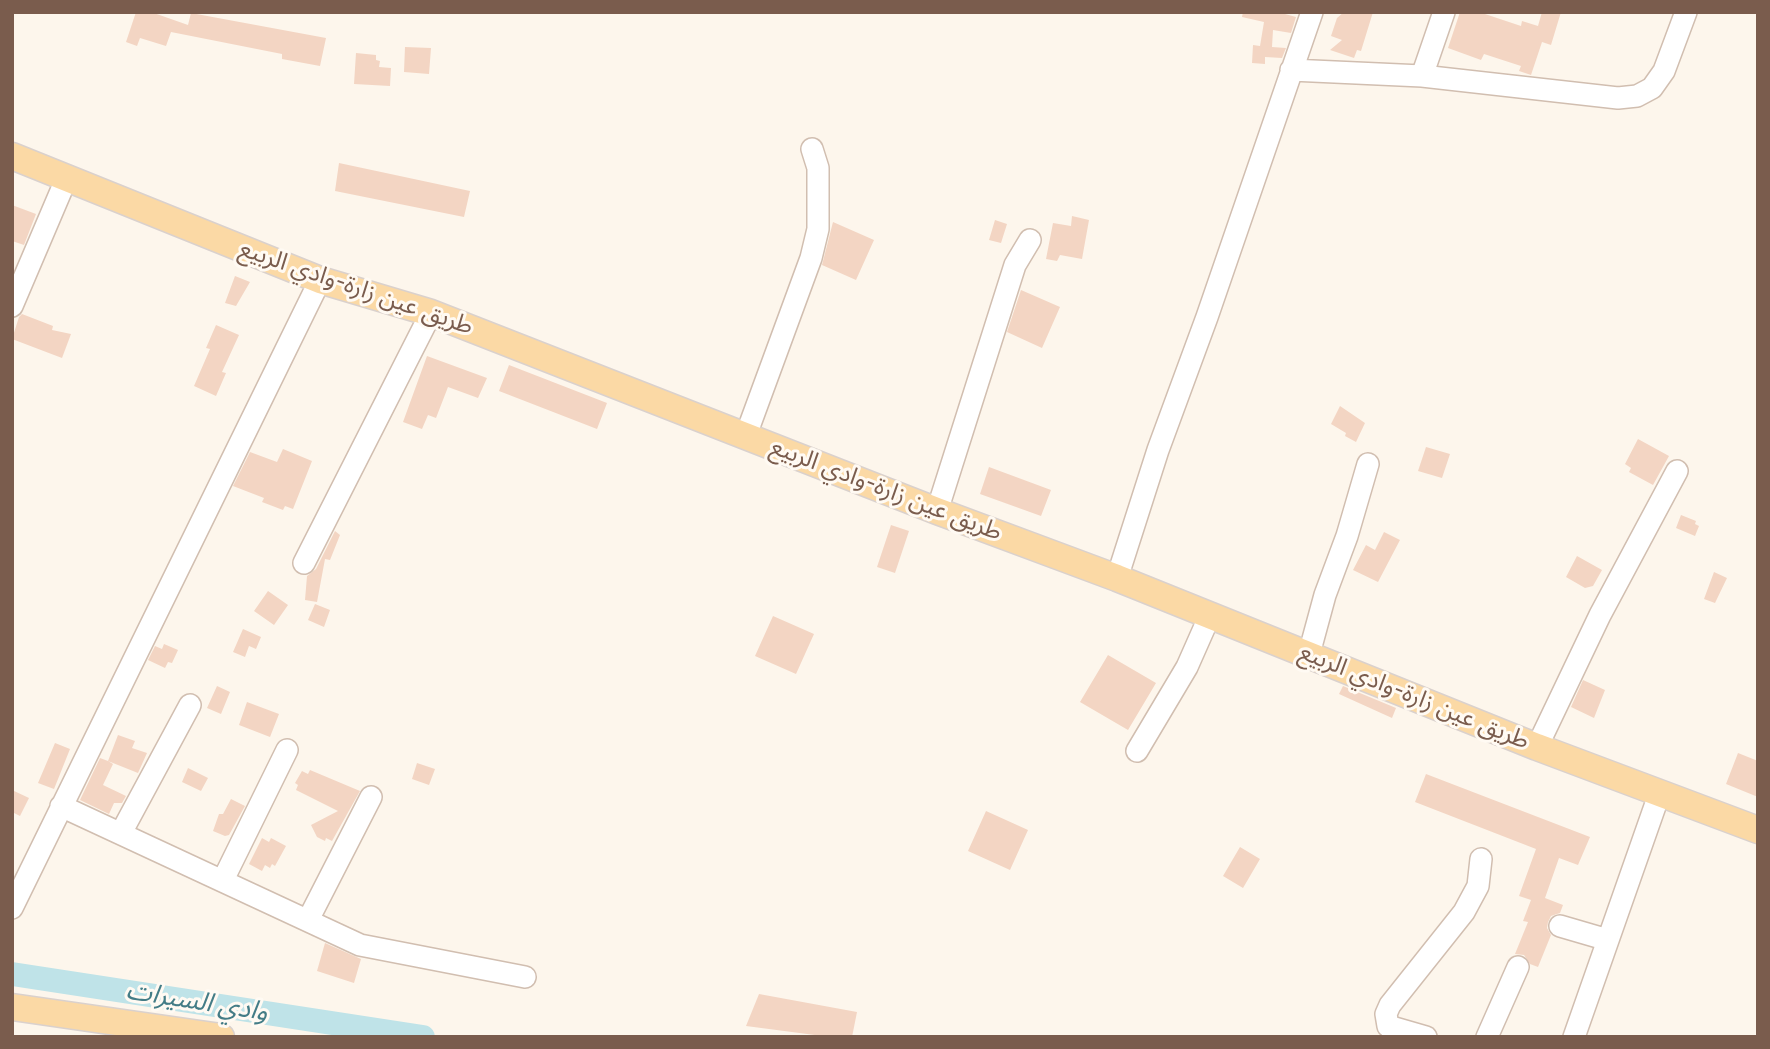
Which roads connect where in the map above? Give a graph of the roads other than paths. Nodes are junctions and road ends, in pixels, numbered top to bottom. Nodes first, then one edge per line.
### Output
1 (1312, 12) edge
2 (1444, 12) edge
3 (1686, 12) edge
4 (1291, 70) junction
5 (1422, 76) junction
6 (812, 149) dead end
7 (12, 156) edge
8 (67, 177) junction
9 (1030, 240) dead end
10 (320, 280) junction
11 (14, 294) edge
12 (431, 313) junction
13 (746, 435) junction
14 (1368, 464) dead end
15 (1677, 471) dead end
16 (937, 510) junction
17 (304, 563) dead end
18 (1117, 578) junction
19 (1210, 615) junction
20 (1309, 654) junction
21 (190, 705) dead end
22 (1538, 747) junction
23 (287, 750) dead end
24 (1137, 751) dead end
25 (1660, 792) junction
26 (371, 797) dead end
27 (61, 806) junction
28 (1758, 830) edge
29 (121, 833) junction
30 (1481, 859) dead end
31 (223, 880) junction
32 (12, 908) edge
33 (308, 920) junction
34 (1560, 926) dead end
35 (1608, 940) junction
36 (1518, 967) dead end
37 (525, 977) dead end
38 (12, 1007) edge
39 (121, 1030) edge
40 (221, 1037) edge
41 (1426, 1037) edge
42 (1487, 1037) edge
43 (1574, 1037) edge

1 - 4 street
2 - 5 street
3 - 5 street
4 - 5 street
4 - 18 street
6 - 13 street
7 - 8 main road, طريق عين زارة-وادي الربيع
8 - 10 main road, طريق عين زارة-وادي الربيع
8 - 11 street
9 - 16 street
10 - 12 main road, طريق عين زارة-وادي الربيع
10 - 27 street
12 - 13 main road, طريق عين زارة-وادي الربيع
12 - 17 street
13 - 16 main road, طريق عين زارة-وادي الربيع
14 - 20 street
15 - 22 street
16 - 18 main road, طريق عين زارة-وادي الربيع
18 - 19 main road, طريق عين زارة-وادي الربيع
19 - 20 main road, طريق عين زارة-وادي الربيع
19 - 24 street
20 - 22 main road, طريق عين زارة-وادي الربيع
21 - 29 street
22 - 25 main road, طريق عين زارة-وادي الربيع
23 - 31 street
25 - 28 main road, طريق عين زارة-وادي الربيع
25 - 35 street
26 - 33 street
27 - 29 street
27 - 32 street
29 - 31 street
30 - 41 street
31 - 33 street
33 - 37 street
34 - 35 street
35 - 43 street
36 - 42 street
38 - 39 main road
39 - 40 main road

